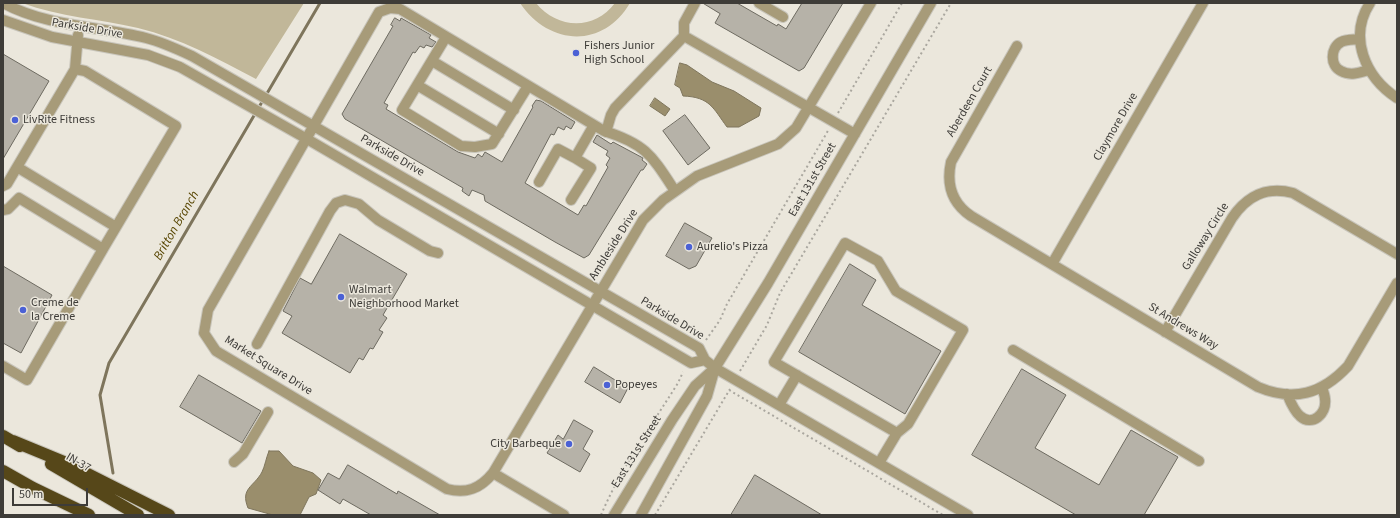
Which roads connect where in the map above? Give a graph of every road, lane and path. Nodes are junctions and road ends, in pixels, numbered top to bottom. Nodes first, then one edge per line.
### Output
1 (3, 3) edge
2 (695, 3) edge
3 (758, 3) edge
4 (871, 3) edge
5 (902, 3) edge
6 (931, 3) edge
7 (951, 3) edge
8 (1203, 3) edge
9 (1370, 3) edge
10 (783, 17) dead end
11 (3, 20) edge
12 (80, 27) junction
13 (684, 36) junction
14 (446, 37) junction
15 (1360, 39) junction
16 (77, 41) junction
17 (1017, 46) dead end
18 (432, 61) junction
19 (74, 70) junction
20 (1368, 70) junction
21 (417, 85) junction
22 (528, 86) junction
23 (1397, 98) edge
24 (810, 108) junction
25 (514, 110) junction
26 (833, 121) junction
27 (594, 125) junction
28 (314, 126) junction
29 (606, 132) junction
30 (499, 134) junction
31 (855, 134) junction
32 (307, 139) junction
33 (575, 158) junction
34 (17, 167) junction
35 (949, 172) joint
36 (539, 182) dead end
37 (3, 186) edge
38 (675, 191) junction
39 (572, 200) dead end
40 (3, 210) edge
41 (116, 227) junction
42 (103, 249) junction
43 (438, 253) dead end
44 (1397, 254) edge
45 (1052, 264) junction
46 (1397, 283) edge
47 (601, 292) junction
48 (592, 306) junction
49 (1165, 332) junction
50 (706, 340) dead end
51 (257, 344) dead end
52 (1013, 350) dead end
53 (705, 360) junction
54 (3, 366) edge
55 (715, 368) junction
56 (683, 372) dead end
57 (797, 375) junction
58 (735, 379) junction
59 (1322, 387) junction
60 (729, 390) junction
61 (1287, 394) junction
62 (779, 405) junction
63 (268, 412) dead end
64 (897, 433) junction
65 (8, 438) edge
66 (1200, 461) dead end
67 (234, 462) dead end
68 (879, 463) junction
69 (3, 471) edge
70 (494, 473) junction
71 (33, 488) junction
72 (466, 490) joint
73 (74, 515) edge
74 (90, 515) edge
75 (138, 515) edge
76 (169, 515) edge
77 (564, 515) edge
78 (601, 515) edge
79 (614, 515) edge
80 (641, 515) edge
81 (655, 515) edge
82 (943, 515) edge
83 (968, 515) edge

1 - 12 street, Parkside Drive
2 - 13 street
3 - 10 street
4 - 24 street, Ambleside Drive
5 - 26 path
6 - 31 street, East 131st Street
7 - 58 path
8 - 45 street, Claymore Drive
9 - 15 street
11 - 16 street, Parkside Drive
12 - 16 street
12 - 28 street, Parkside Drive
13 - 24 street
13 - 29 street
14 - 18 street
14 - 22 street
14 - 28 street, Market Square Drive
15 - 20 street
15 - 20 street
16 - 19 street
16 - 32 street, Parkside Drive
17 - 35 street, Aberdeen Court
18 - 21 street
18 - 25 street
19 - 34 street
19 - 41 street
20 - 23 street
21 - 30 street
21 - 30 street
22 - 25 street
22 - 27 street
24 - 26 street
24 - 38 street, Ambleside Drive
25 - 30 street
26 - 31 street
26 - 50 path
27 - 29 street
27 - 33 street
28 - 32 street, Market Square Drive
28 - 47 street, Parkside Drive
29 - 38 street
31 - 55 street, East 131st Street
32 - 48 street, Parkside Drive
32 - 72 street, Market Square Drive
33 - 36 street
33 - 39 street
34 - 37 street
34 - 41 street
35 - 45 street, St Andrews Way
38 - 47 street, Ambleside Drive
40 - 42 street
41 - 42 street
42 - 54 street
43 - 51 street
44 - 49 street, Galloway Circle
45 - 49 street, St Andrews Way
46 - 59 street, St Andrews Way
47 - 48 street, Ambleside Drive
47 - 53 street, Parkside Drive
48 - 53 street, Parkside Drive
48 - 70 street, Ambleside Drive
49 - 61 street, St Andrews Way
52 - 66 street
53 - 55 street
55 - 58 street
55 - 79 street, East 131st Street
55 - 80 street, East 131st Street
56 - 78 path
57 - 62 street
57 - 64 street
57 - 64 street
58 - 60 path
58 - 62 street
59 - 61 street, St Andrews Way
59 - 61 street
60 - 81 path
60 - 82 path
62 - 68 street
63 - 67 street
64 - 68 street
65 - 75 highway, IN-37
65 - 76 highway
68 - 83 street
69 - 71 highway
70 - 72 street, Ambleside Drive
70 - 77 street
71 - 73 highway
71 - 74 highway

